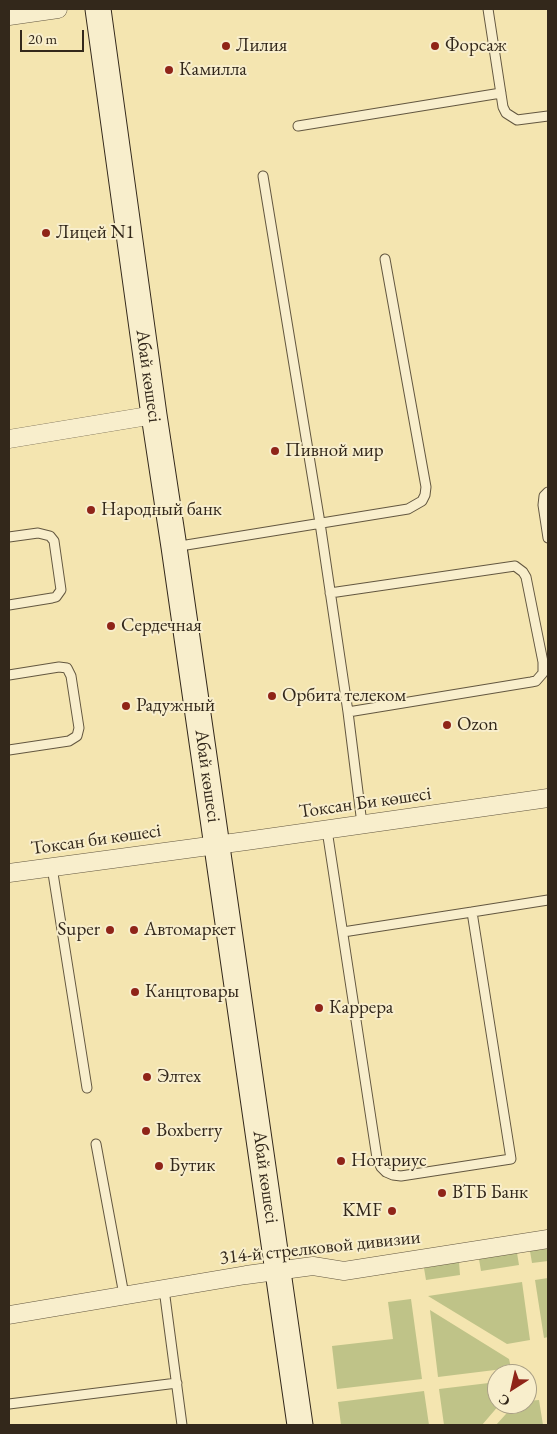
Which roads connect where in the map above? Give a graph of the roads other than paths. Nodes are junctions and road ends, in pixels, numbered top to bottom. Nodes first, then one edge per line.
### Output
1 (58, 9) edge
2 (98, 9) edge
3 (488, 9) edge
4 (9, 16) edge
5 (501, 93) junction
6 (548, 116) edge
7 (298, 126) dead end
8 (263, 176) dead end
9 (385, 259) dead end
10 (154, 416) junction
11 (9, 439) edge
12 (548, 492) edge
13 (320, 523) junction
14 (9, 537) edge
15 (548, 538) edge
16 (174, 547) junction
17 (330, 593) junction
18 (9, 605) edge
19 (9, 675) edge
20 (348, 712) junction
21 (9, 750) edge
22 (548, 798) edge
23 (362, 824) junction
24 (327, 830) junction
25 (216, 846) junction
26 (189, 849) joint
27 (52, 867) junction
28 (9, 873) edge
29 (548, 900) edge
30 (472, 912) junction
31 (343, 932) junction
32 (87, 1088) dead end
33 (96, 1144) dead end
34 (548, 1239) edge
35 (447, 1262) dead end
36 (278, 1271) junction
37 (344, 1271) junction
38 (164, 1289) junction
39 (124, 1295) junction
40 (9, 1315) edge
41 (177, 1384) junction
42 (9, 1404) edge
43 (182, 1425) edge
44 (300, 1425) edge

1 - 4 street
2 - 10 street, Абай көшесі
3 - 5 lane
5 - 6 lane
5 - 7 lane
8 - 13 lane
9 - 13 lane
10 - 11 street
10 - 16 street, Абай көшесі
12 - 15 lane
13 - 16 lane
13 - 17 lane
14 - 18 lane
16 - 25 street, Абай көшесі
17 - 20 lane
17 - 20 lane
19 - 21 lane
20 - 23 lane
22 - 23 street, Токсан Би көшесі
23 - 24 street, Токсан Би көшесі
24 - 25 street, Токсан Би көшесі
24 - 31 lane
25 - 26 street, Токсан Би көшесі
25 - 36 street, Абай көшесі
26 - 27 street, Токсан би көшесі
27 - 28 street, Токсан би көшесі
27 - 32 lane
29 - 30 lane
30 - 31 lane
30 - 31 lane
33 - 39 lane
34 - 37 street, 314-й стрелковой дивизии
35 - 37 lane
36 - 37 street, 314-й стрелковой дивизии
36 - 38 street, 314-й стрелковой дивизии
36 - 44 street, Абай көшесі
38 - 39 street, 314-й стрелковой дивизии
38 - 41 lane
39 - 40 street, 314-й стрелковой дивизии
41 - 42 lane
41 - 43 lane

